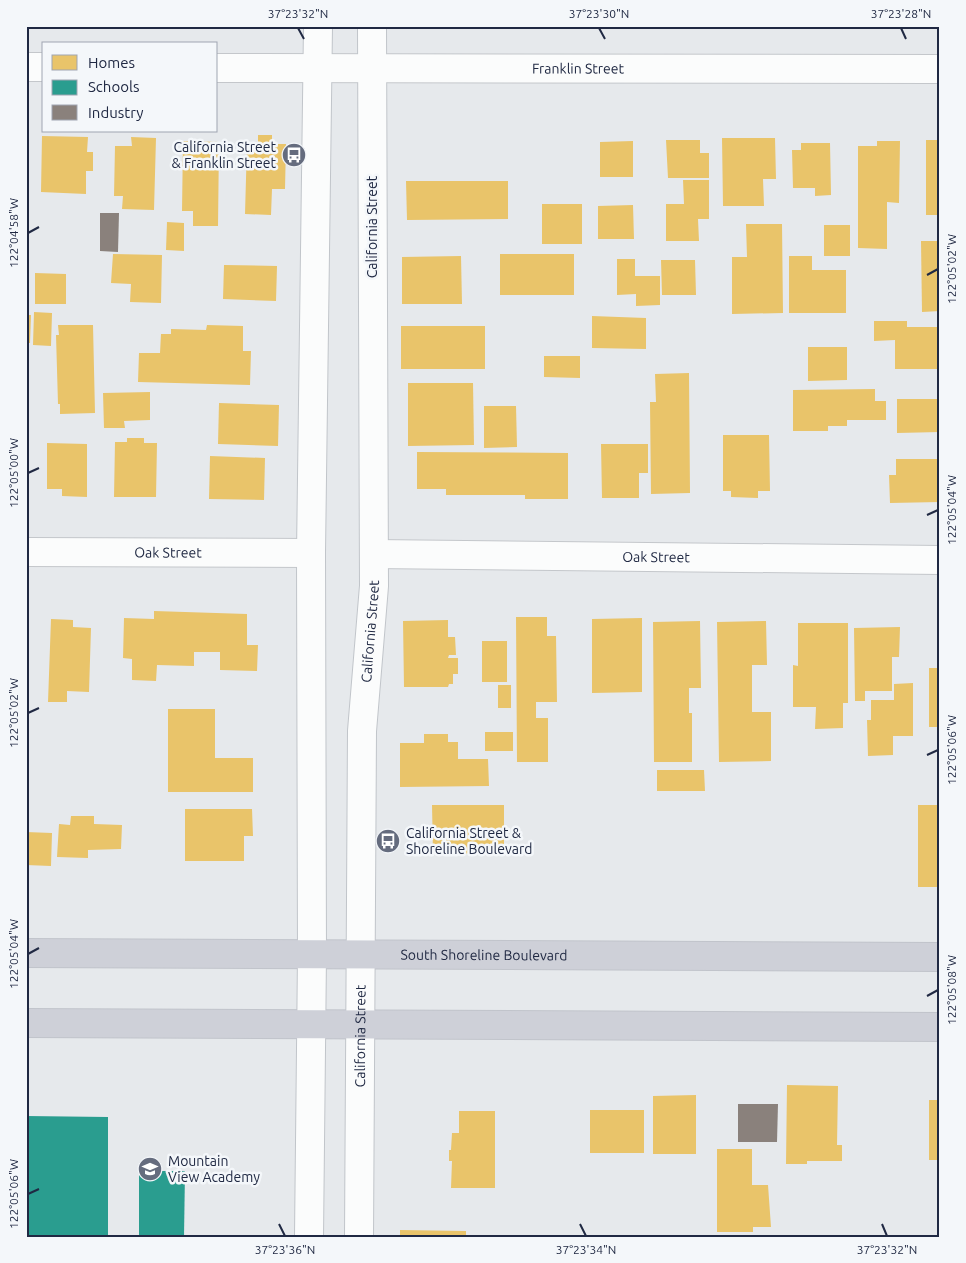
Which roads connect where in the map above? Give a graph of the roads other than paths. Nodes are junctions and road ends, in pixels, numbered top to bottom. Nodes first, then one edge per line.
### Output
1 (318, 26) edge
2 (372, 26) edge
3 (26, 67) edge
4 (42, 67) edge
5 (218, 68) edge
6 (318, 68) junction
7 (372, 68) junction
8 (940, 69) edge
9 (26, 552) edge
10 (312, 553) junction
11 (374, 554) junction
12 (940, 560) edge
13 (26, 953) edge
14 (312, 954) junction
15 (361, 954) junction
16 (940, 957) edge
17 (26, 1023) edge
18 (311, 1025) junction
19 (360, 1025) junction
20 (940, 1027) edge
21 (308, 1237) edge
22 (359, 1237) edge

1 - 6 main road
2 - 7 main road, California Street
3 - 4 main road
5 - 6 main road, Franklin Street
6 - 7 main road, Franklin Street
6 - 10 main road
7 - 8 main road, Franklin Street
7 - 11 main road, California Street
9 - 10 main road, Oak Street
10 - 14 main road
11 - 12 main road, Oak Street
11 - 15 main road, California Street
13 - 14 main road, South Shoreline Boulevard
14 - 15 main road, South Shoreline Boulevard
14 - 18 main road
15 - 16 main road, South Shoreline Boulevard
15 - 19 main road, California Street
17 - 18 main road
18 - 19 main road
18 - 21 main road
19 - 20 main road
19 - 22 main road, California Street

